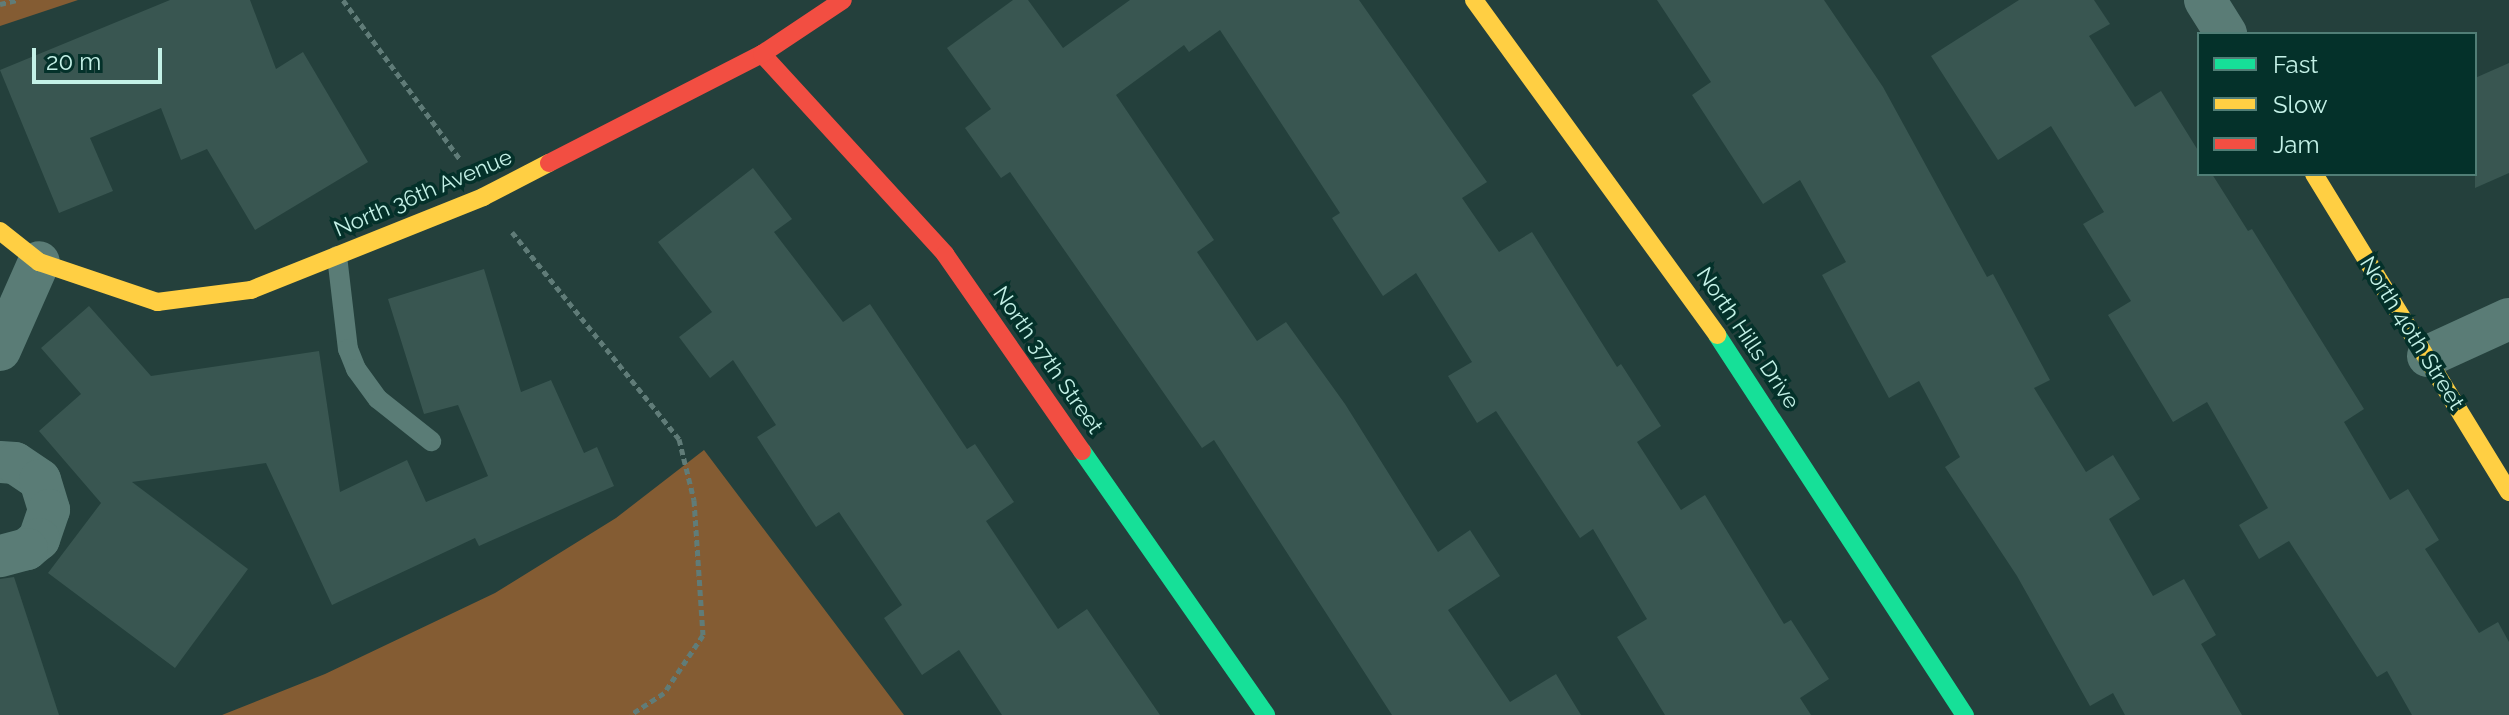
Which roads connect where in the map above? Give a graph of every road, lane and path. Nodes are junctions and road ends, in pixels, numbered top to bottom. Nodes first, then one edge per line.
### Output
1 (17, 0) edge
2 (343, 0) edge
3 (843, 0) edge
4 (1474, 0) edge
5 (2205, 0) edge
6 (0, 4) edge
7 (2225, 32) edge
8 (762, 54) junction
9 (2315, 176) edge
10 (483, 197) junction
11 (0, 231) edge
12 (337, 256) junction
13 (39, 262) junction
14 (2509, 319) edge
15 (0, 350) edge
16 (2428, 356) junction
17 (431, 441) dead end
18 (0, 462) edge
19 (2509, 492) edge
20 (0, 556) edge
21 (630, 715) edge
22 (1266, 715) edge
23 (1965, 715) edge

1 - 6 path
2 - 10 path
3 - 8 street, North 36th Avenue
4 - 23 street, North Hills Drive
5 - 7 street
8 - 10 street, North 36th Avenue
8 - 22 street, North 37th Street
9 - 16 street, North 40th Street
10 - 12 street, North 36th Avenue
10 - 21 path
11 - 13 street, North 36th Avenue
12 - 13 street, North 36th Avenue
12 - 17 lane
13 - 15 street
14 - 16 street
16 - 19 street, North 40th Street
18 - 20 street

